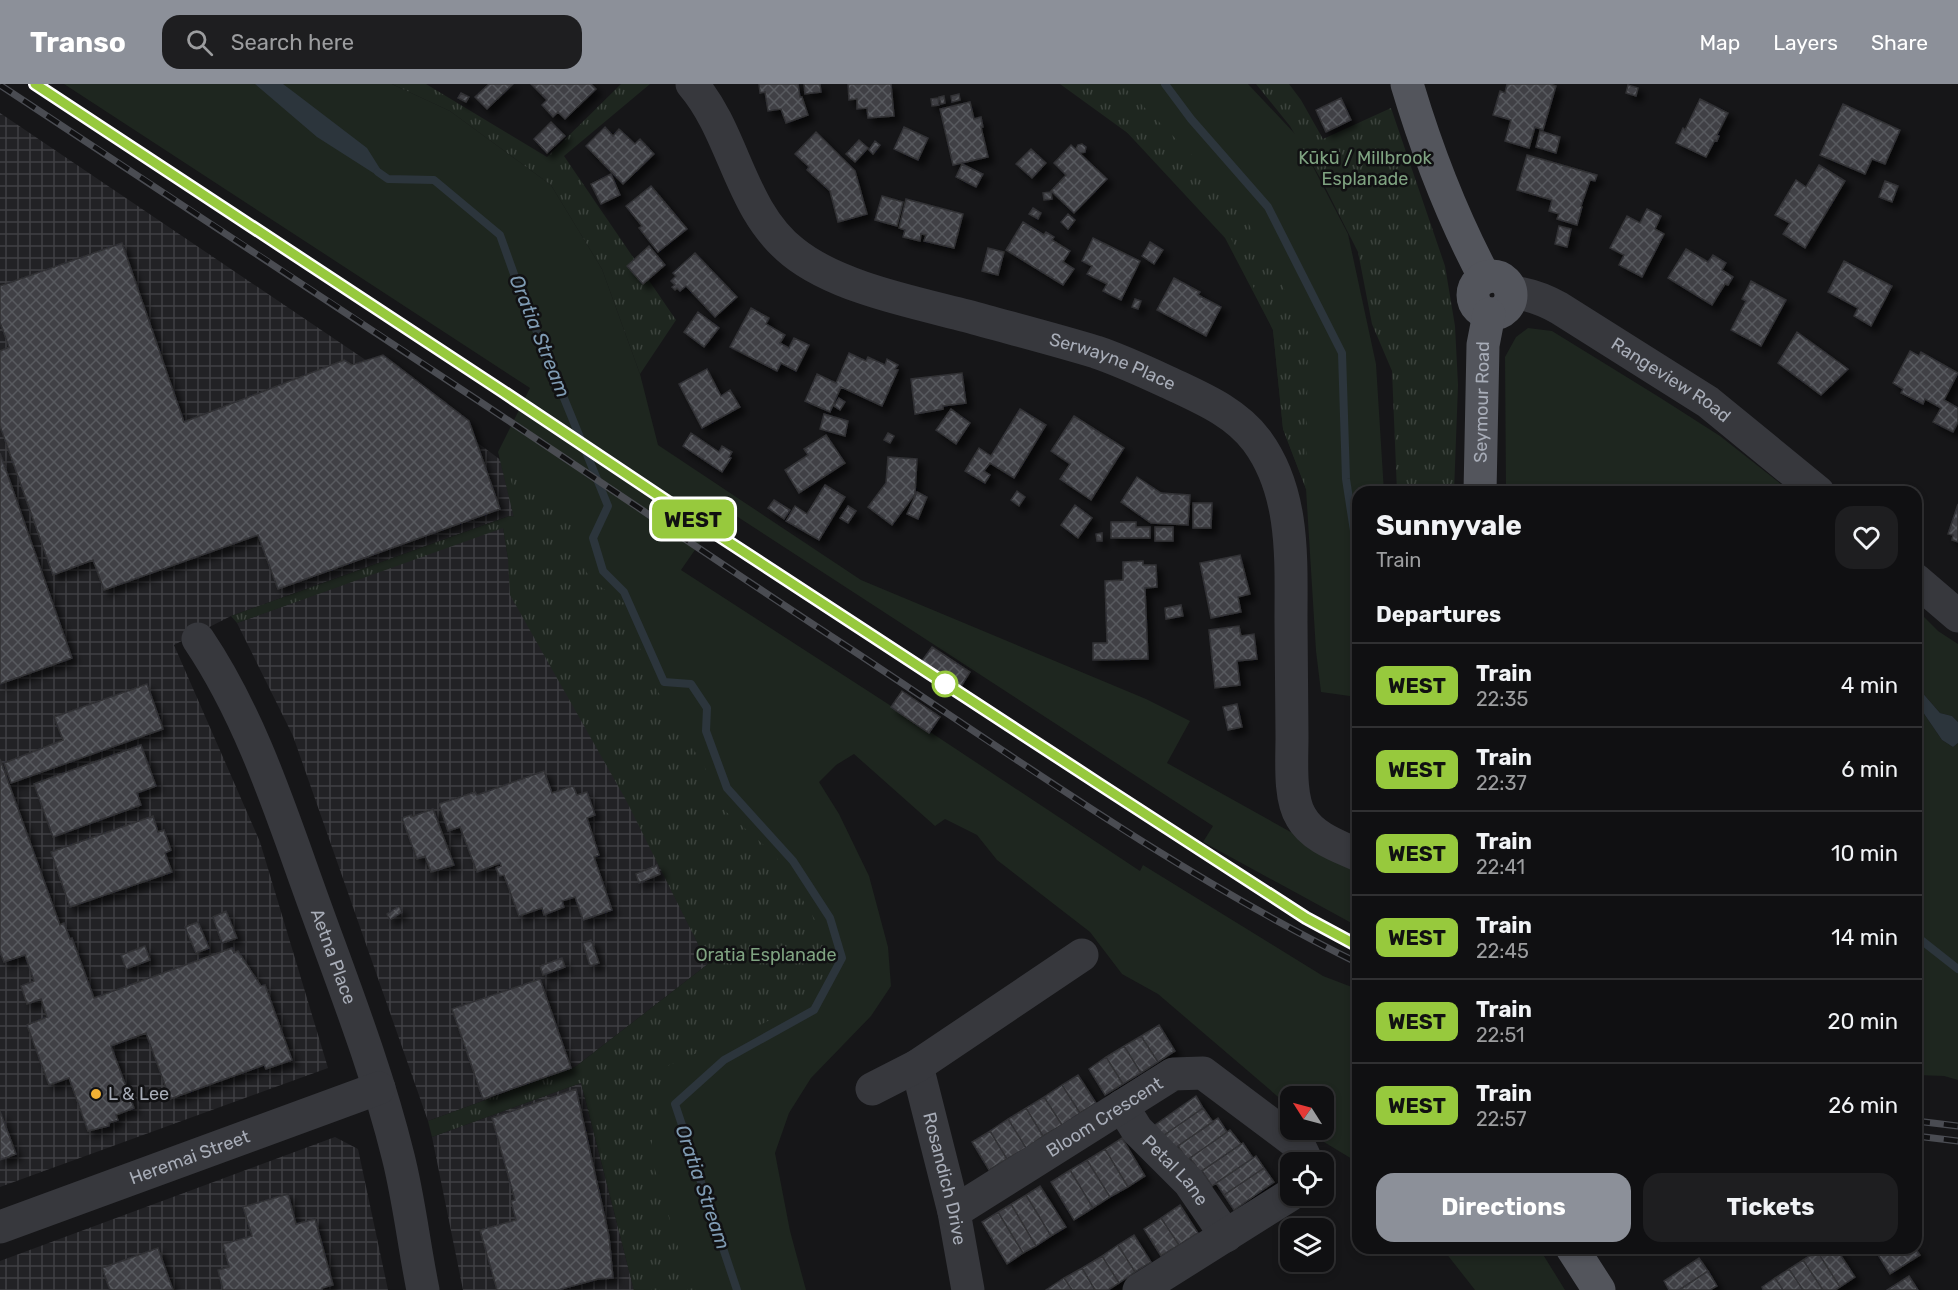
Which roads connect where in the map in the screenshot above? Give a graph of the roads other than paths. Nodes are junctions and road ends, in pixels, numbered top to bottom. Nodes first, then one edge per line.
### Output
1 (692, 84) edge
2 (1407, 84) edge
3 (1495, 295) junction
4 (1480, 486) edge
5 (1811, 486) edge
6 (1922, 585) edge
7 (1958, 616) edge
8 (198, 639) dead end
9 (1352, 852) edge
10 (1082, 955) dead end
11 (916, 1066) junction
12 (380, 1088) junction
13 (872, 1089) dead end
14 (1122, 1106) junction
15 (1303, 1152) edge
16 (1280, 1201) edge
17 (954, 1212) junction
18 (0, 1227) edge
19 (1226, 1236) junction
20 (1576, 1254) edge
21 (423, 1290) edge
22 (968, 1290) edge
23 (1138, 1290) edge
24 (1599, 1290) edge

1 - 9 street, Serwayne Place
2 - 3 main road
3 - 4 main road, Seymour Road
3 - 5 street, Rangeview Road
6 - 7 street
8 - 12 street, Aetna Place
10 - 11 street
11 - 13 street
11 - 17 street, Rosandich Drive
12 - 18 street, Heremai Street
12 - 21 street, Aetna Place
14 - 15 street, Bloom Crescent
14 - 17 street, Bloom Crescent
14 - 19 street, Petal Lane
16 - 19 street
17 - 22 street, Rosandich Drive
19 - 23 street
20 - 24 main road

